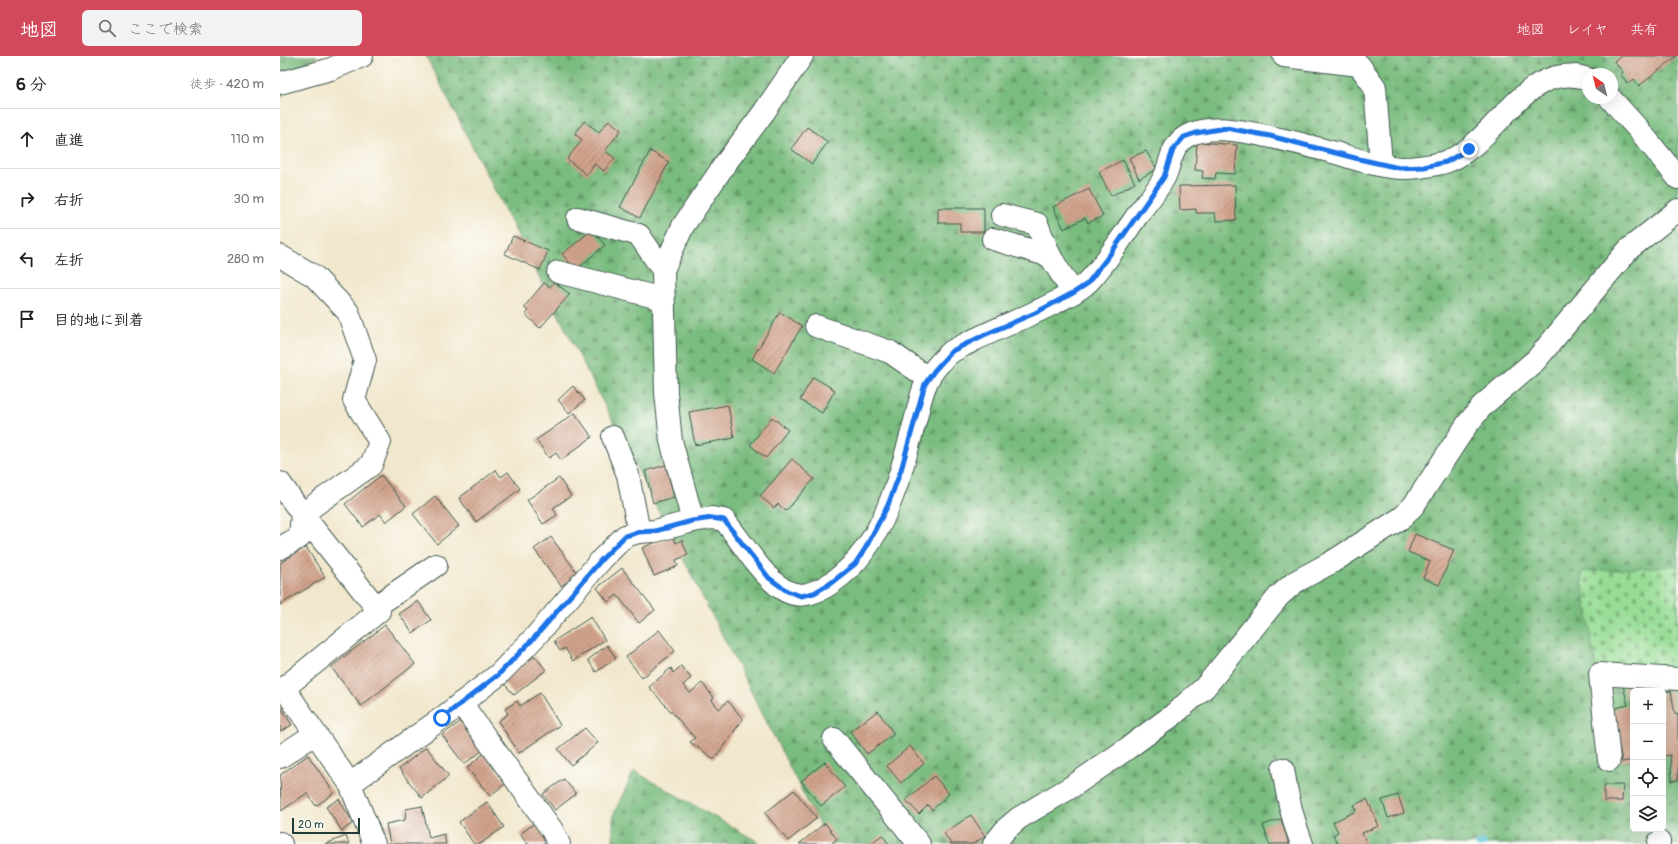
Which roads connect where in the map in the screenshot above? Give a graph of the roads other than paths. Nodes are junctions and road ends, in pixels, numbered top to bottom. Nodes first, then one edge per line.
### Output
1 (362, 56) edge
2 (802, 56) edge
3 (1284, 56) edge
4 (1577, 70) edge
5 (280, 83) edge
6 (1615, 104) edge
7 (1381, 164) junction
8 (1678, 178) edge
9 (1678, 210) edge
10 (1002, 215) dead end
11 (578, 218) dead end
12 (993, 239) dead end
13 (280, 256) edge
14 (1050, 256) junction
15 (663, 270) junction
16 (558, 272) dead end
17 (1073, 293) junction
18 (663, 299) junction
19 (816, 326) dead end
20 (928, 378) junction
21 (613, 437) dead end
22 (280, 483) edge
23 (302, 514) junction
24 (692, 521) junction
25 (639, 532) junction
26 (280, 548) edge
27 (436, 564) dead end
28 (376, 607) junction
29 (1678, 679) edge
30 (462, 703) junction
31 (315, 734) junction
32 (834, 739) dead end
33 (280, 757) edge
34 (1609, 760) dead end
35 (1283, 770) dead end
36 (350, 784) junction
37 (374, 844) edge
38 (559, 844) edge
39 (919, 844) edge
40 (994, 844) edge
41 (1302, 844) edge

1 - 5 street
2 - 15 street
3 - 7 street
4 - 7 street
6 - 8 street
7 - 17 street
9 - 40 street
10 - 14 street
11 - 15 street
12 - 14 street
13 - 23 street
14 - 17 street
15 - 18 street
16 - 18 street
17 - 20 street
18 - 24 street
19 - 20 street
20 - 24 street
21 - 25 street
22 - 23 street
23 - 26 street
23 - 28 street
24 - 25 street
25 - 30 street
27 - 28 street
28 - 31 street
29 - 34 street
30 - 36 street
30 - 38 street
31 - 33 street
31 - 36 street
32 - 39 street
35 - 41 street
36 - 37 street

